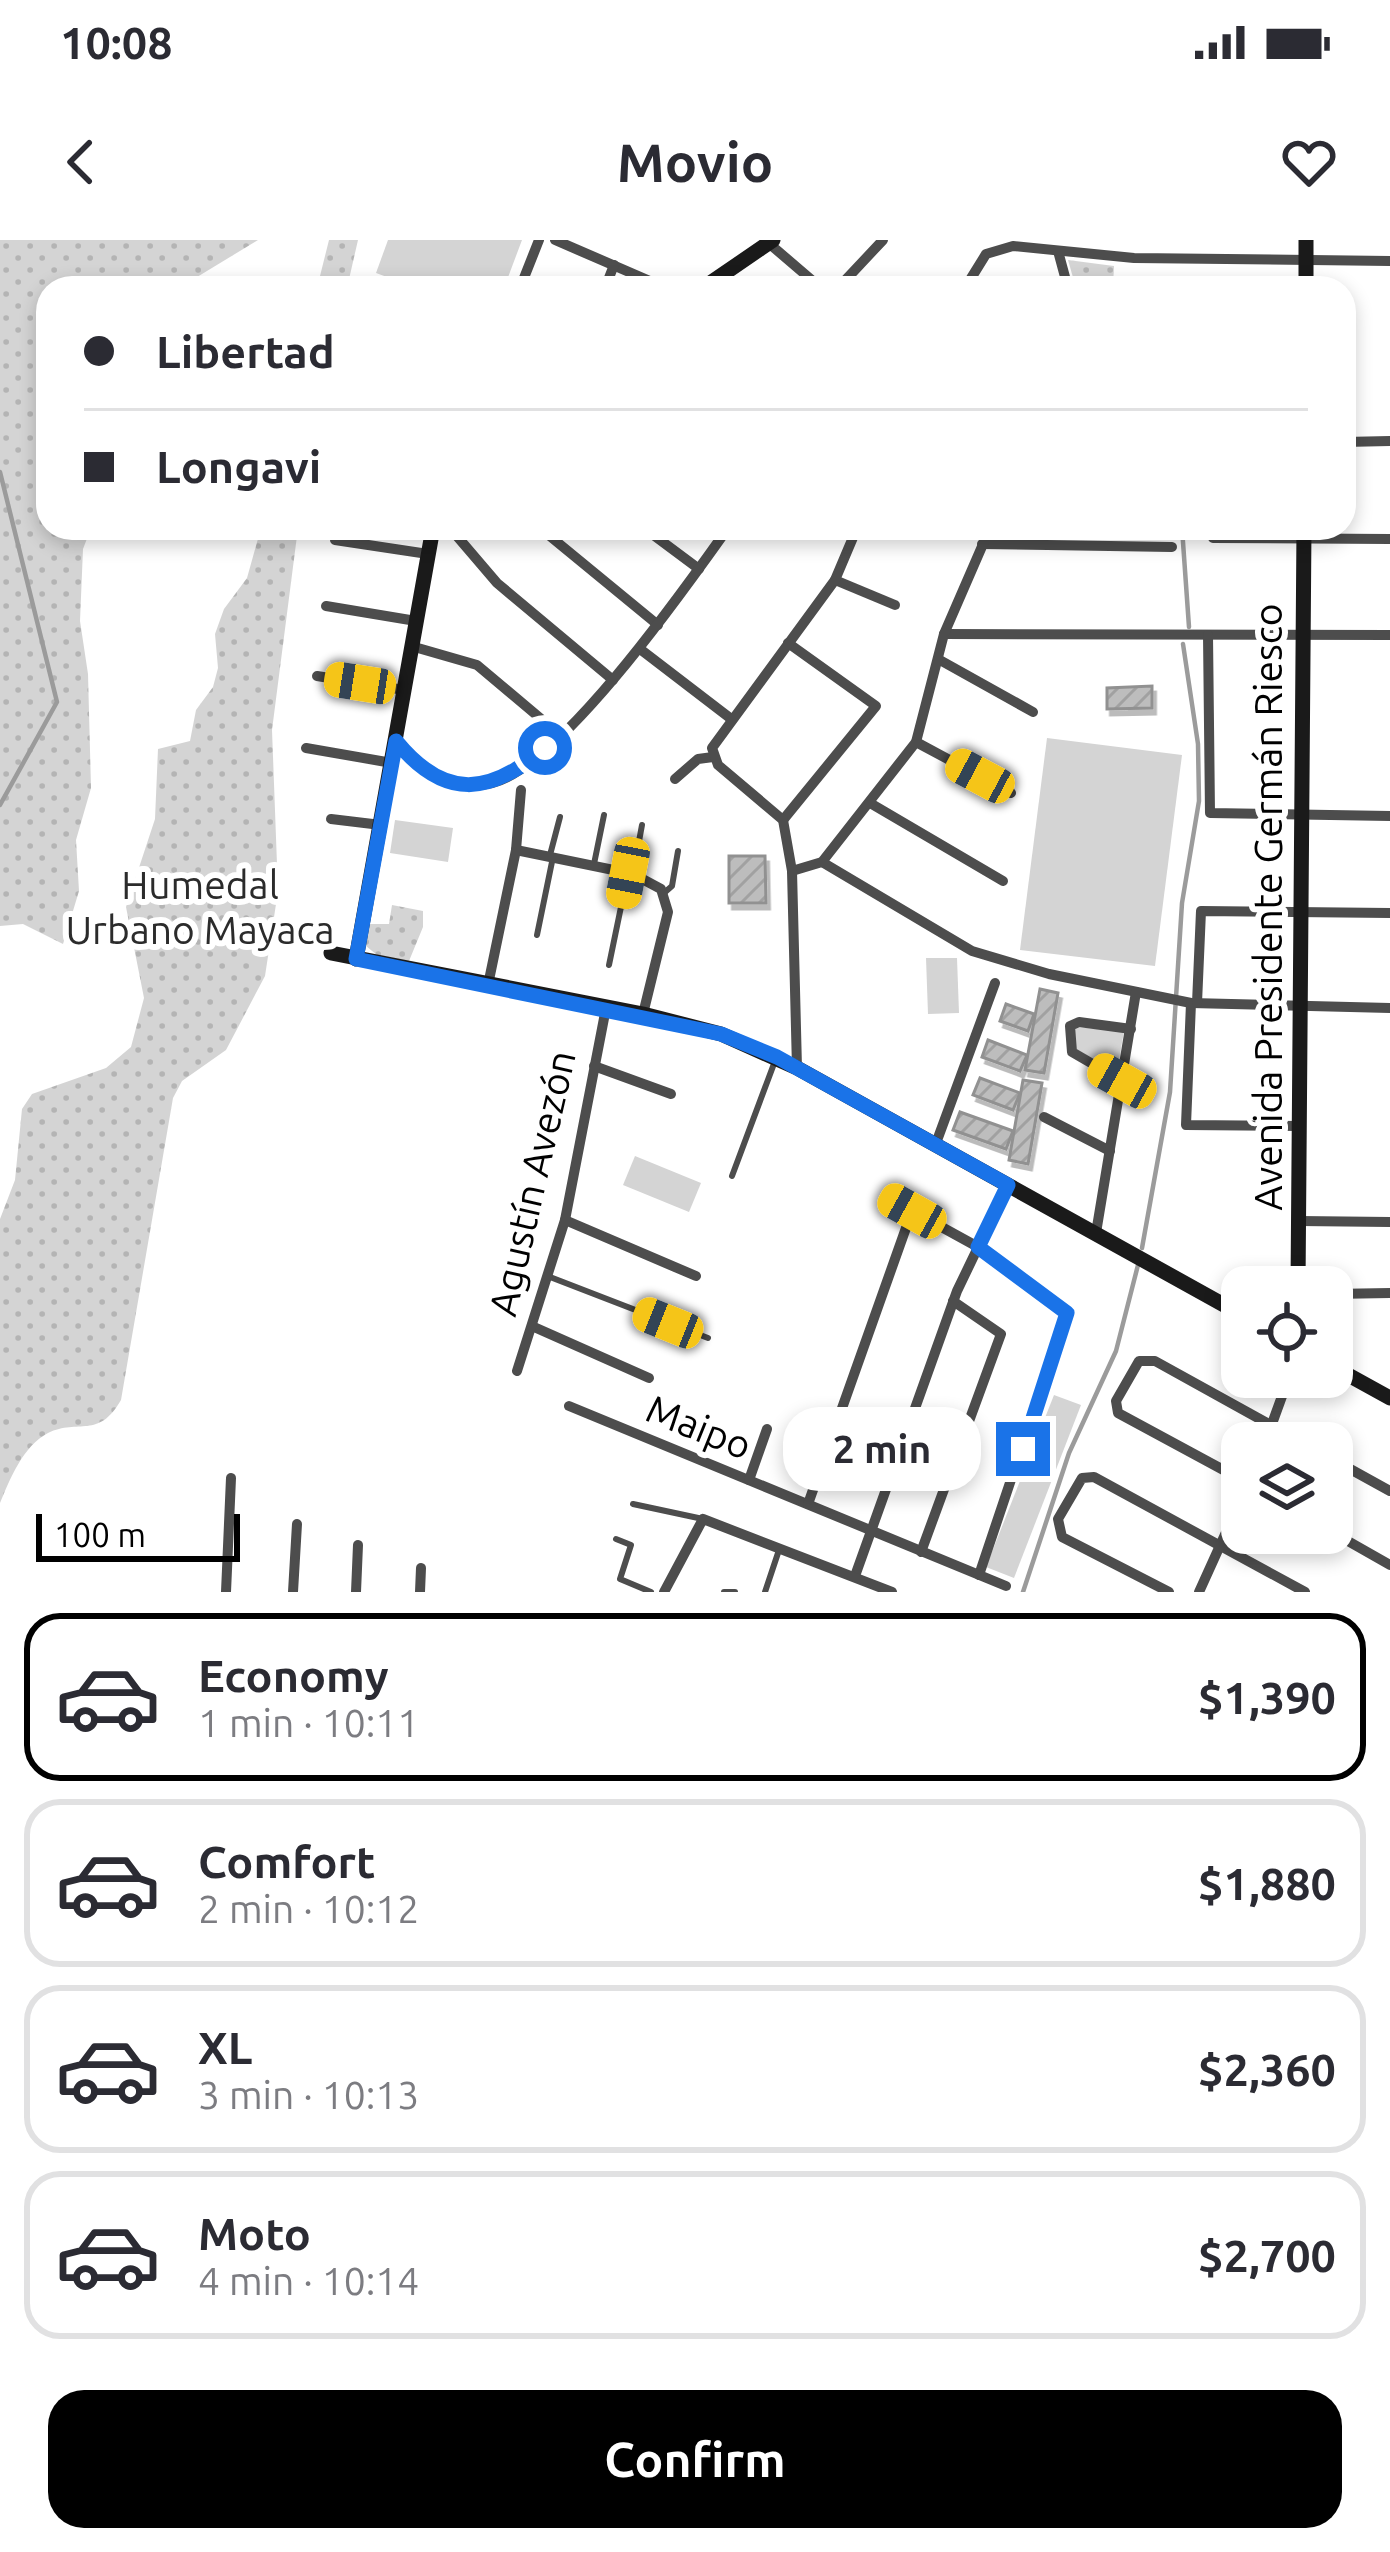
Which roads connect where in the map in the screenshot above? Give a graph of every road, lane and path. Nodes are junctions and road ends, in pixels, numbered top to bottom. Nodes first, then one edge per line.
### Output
1 (538, 240) edge
2 (555, 240) edge
3 (883, 240) edge
4 (1134, 240) edge
5 (1216, 240) edge
6 (769, 241) edge
7 (1306, 249) edge
8 (1058, 251) junction
9 (1216, 257) junction
10 (1134, 258) junction
11 (1390, 261) edge
12 (614, 265) junction
13 (524, 276) edge
14 (610, 276) edge
15 (639, 276) edge
16 (725, 276) edge
17 (808, 276) edge
18 (849, 276) edge
19 (972, 276) edge
20 (1065, 276) edge
21 (1390, 441) edge
22 (1356, 442) edge
23 (1356, 537) edge
24 (1390, 539) edge
25 (334, 540) dead end
26 (431, 540) edge
27 (460, 540) edge
28 (555, 540) edge
29 (660, 540) edge
30 (720, 540) edge
31 (852, 540) edge
32 (984, 540) edge
33 (1304, 540) edge
34 (982, 544) junction
35 (1172, 548) dead end
36 (428, 554) junction
37 (699, 569) junction
38 (835, 580) junction
39 (896, 605) dead end
40 (326, 606) dead end
41 (416, 621) junction
42 (658, 625) junction
43 (944, 634) junction
44 (1208, 635) junction
45 (1303, 635) junction
46 (1390, 635) edge
47 (788, 644) junction
48 (412, 646) junction
49 (640, 649) junction
50 (938, 659) junction
51 (317, 676) dead end
52 (613, 680) junction
53 (404, 690) junction
54 (1034, 712) dead end
55 (730, 718) junction
56 (559, 734) junction
57 (396, 741) junction
58 (916, 742) junction
59 (306, 748) dead end
60 (713, 757) junction
61 (392, 763) junction
62 (675, 779) dead end
63 (521, 790) dead end
64 (1012, 793) dead end
65 (870, 803) junction
66 (1302, 814) junction
67 (604, 815) dead end
68 (1390, 816) edge
69 (560, 818) dead end
70 (331, 819) dead end
71 (784, 820) junction
72 (381, 825) junction
73 (642, 825) dead end
74 (516, 850) junction
75 (678, 851) dead end
76 (552, 857) junction
77 (822, 862) junction
78 (594, 866) junction
79 (792, 871) junction
80 (631, 873) junction
81 (1003, 881) dead end
82 (664, 893) junction
83 (1301, 910) junction
84 (1390, 913) edge
85 (537, 935) dead end
86 (331, 953) dead end
87 (356, 959) junction
88 (609, 965) dead end
89 (994, 983) dead end
90 (488, 985) junction
91 (1136, 992) junction
92 (1194, 1003) junction
93 (1300, 1006) junction
94 (606, 1008) junction
95 (1390, 1008) edge
96 (643, 1014) junction
97 (1131, 1029) junction
98 (777, 1057) junction
99 (594, 1066) junction
100 (797, 1068) junction
101 (1122, 1081) junction
102 (670, 1094) dead end
103 (1044, 1117) dead end
104 (1300, 1126) junction
105 (935, 1146) junction
106 (1110, 1151) junction
107 (732, 1176) dead end
108 (1008, 1185) junction
109 (887, 1197) dead end
110 (912, 1211) junction
111 (566, 1220) junction
112 (1299, 1221) junction
113 (1390, 1222) edge
114 (1096, 1233) junction
115 (978, 1247) junction
116 (1298, 1266) edge
117 (550, 1276) junction
118 (695, 1276) dead end
119 (1390, 1293) edge
120 (1353, 1294) edge
121 (953, 1301) junction
122 (1221, 1303) edge
123 (534, 1327) junction
124 (708, 1338) dead end
125 (517, 1371) dead end
126 (649, 1378) dead end
127 (1353, 1378) edge
128 (1390, 1398) edge
129 (568, 1406) dead end
130 (1264, 1422) edge
131 (767, 1430) dead end
132 (1221, 1469) edge
133 (1353, 1471) edge
134 (231, 1478) dead end
135 (749, 1480) junction
136 (1390, 1491) edge
137 (633, 1504) dead end
138 (808, 1504) junction
139 (703, 1519) junction
140 (297, 1524) dead end
141 (872, 1531) junction
142 (616, 1539) dead end
143 (1353, 1544) edge
144 (358, 1545) dead end
145 (1221, 1545) joint
146 (780, 1547) junction
147 (921, 1552) junction
148 (1237, 1554) edge
149 (1390, 1565) edge
150 (421, 1568) dead end
151 (979, 1575) junction
152 (860, 1583) edge
153 (1006, 1586) dead end
154 (226, 1592) edge
155 (293, 1592) edge
156 (356, 1592) edge
157 (420, 1592) edge
158 (651, 1592) edge
159 (664, 1592) edge
160 (724, 1592) edge
161 (735, 1592) edge
162 (764, 1592) edge
163 (892, 1592) edge
164 (1168, 1592) edge
165 (1199, 1592) edge
166 (1305, 1592) edge

1 - 13 street
2 - 12 street
3 - 18 street
4 - 10 street
5 - 9 street
6 - 16 street
6 - 17 street
7 - 9 street
7 - 11 street
8 - 10 street
8 - 19 street
8 - 20 street
9 - 10 street
12 - 14 street
12 - 15 street
21 - 22 street
23 - 24 street
25 - 36 street
26 - 36 street
27 - 52 street
28 - 42 street
29 - 37 street
30 - 37 street
31 - 38 street
32 - 34 street
33 - 45 street, Avenida Presidente Germán Riesco
34 - 35 street
34 - 43 street
36 - 41 street
37 - 42 street
38 - 39 street
38 - 47 street
40 - 41 street
41 - 48 street
42 - 49 street
43 - 44 street
43 - 50 street
44 - 45 street
44 - 66 street
45 - 46 street
45 - 66 street, Avenida Presidente Germán Riesco
47 - 55 street
47 - 71 street
48 - 53 street
48 - 56 street
49 - 52 street
49 - 55 street
50 - 54 street
50 - 58 street
51 - 53 street
52 - 56 street
53 - 57 street
55 - 60 street
56 - 57 street
57 - 61 street
58 - 64 street
58 - 65 street
59 - 61 street
60 - 62 street
60 - 71 street
61 - 72 street
63 - 74 street
65 - 77 street
65 - 81 street
66 - 68 street
66 - 83 street, Avenida Presidente Germán Riesco
67 - 78 lane
69 - 76 lane
70 - 72 street
71 - 79 street
72 - 87 street
73 - 80 lane
74 - 76 street
74 - 90 street
75 - 82 lane
76 - 78 street
76 - 85 lane
77 - 79 street
77 - 91 street
78 - 80 street
79 - 100 street
80 - 82 street
80 - 88 lane
82 - 96 street
83 - 84 street
83 - 92 street
83 - 93 street, Avenida Presidente Germán Riesco
86 - 87 street, Agustín Avezón
87 - 90 street, Agustín Avezón
89 - 105 street
90 - 94 street, Agustín Avezón
91 - 92 street
91 - 97 street
92 - 93 street
92 - 104 street
93 - 95 street
93 - 104 street, Avenida Presidente Germán Riesco
94 - 96 street, Agustín Avezón
94 - 99 street, Agustín Avezón
96 - 98 street, Agustín Avezón
97 - 101 street
97 - 101 street
98 - 100 street, Agustín Avezón
98 - 107 lane
99 - 102 street
99 - 111 street, Agustín Avezón
100 - 105 street, Agustín Avezón
101 - 106 street
103 - 106 street
104 - 112 street, Avenida Presidente Germán Riesco
105 - 108 street, Agustín Avezón
106 - 114 street
108 - 114 street, Agustín Avezón
108 - 115 street
109 - 110 street
110 - 115 street
110 - 138 street
111 - 117 street, Agustín Avezón
111 - 118 street
112 - 113 street
112 - 116 street, Avenida Presidente Germán Riesco
114 - 122 street, Agustín Avezón
115 - 121 street
115 - 151 street
117 - 123 street, Agustín Avezón
117 - 124 lane
119 - 120 street
121 - 141 street
121 - 147 street
123 - 125 street, Agustín Avezón
123 - 126 street
127 - 128 street
129 - 135 street, Maipo
130 - 132 street
131 - 135 street
133 - 136 street
134 - 154 street
135 - 138 street, Maipo
137 - 139 lane
138 - 141 street, Maipo
139 - 146 street
139 - 159 street
140 - 155 street
141 - 147 street, Maipo
141 - 152 street
142 - 158 lane
143 - 149 street
144 - 156 street
145 - 164 street
145 - 165 street
146 - 152 street
146 - 162 lane
147 - 151 street, Maipo
148 - 166 street
150 - 157 street
151 - 153 street, Maipo
152 - 163 street
160 - 161 lane

